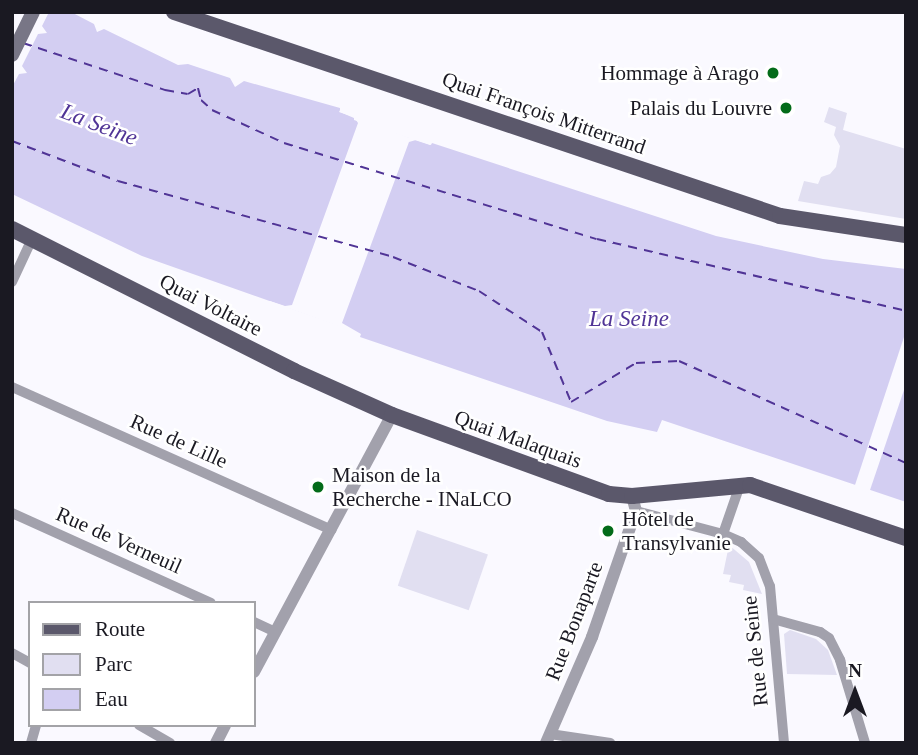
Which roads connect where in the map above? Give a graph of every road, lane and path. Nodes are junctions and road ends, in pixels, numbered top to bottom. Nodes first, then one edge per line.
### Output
1 (33, 12) edge
2 (174, 12) edge
3 (12, 55) edge
4 (12, 229) edge
5 (906, 235) edge
6 (32, 239) junction
7 (12, 282) edge
8 (12, 387) edge
9 (392, 415) junction
10 (740, 485) junction
11 (661, 493) junction
12 (634, 504) junction
13 (12, 513) edge
14 (660, 517) junction
15 (331, 530) junction
16 (723, 534) junction
17 (906, 538) edge
18 (207, 601) edge
19 (774, 619) junction
20 (256, 623) edge
21 (275, 632) junction
22 (12, 653) edge
23 (28, 662) edge
24 (256, 668) edge
25 (142, 727) edge
26 (224, 727) edge
27 (548, 738) edge
28 (170, 743) edge
29 (216, 743) edge
30 (610, 743) edge
31 (784, 743) edge
32 (865, 743) edge

1 - 3 main road
2 - 5 main road, Quai François Mitterrand
4 - 6 main road, Quai Voltaire
6 - 7 street
6 - 9 main road, Quai Voltaire
8 - 15 street, Rue de Lille
9 - 12 main road, Quai Malaquais
9 - 15 street
10 - 11 main road, Quai Malaquais
10 - 16 street
10 - 17 main road, Quai Malaquais
11 - 12 main road, Quai Malaquais
11 - 14 street
12 - 14 street, Quai Malaquais
12 - 27 street, Rue Bonaparte
13 - 18 street, Rue de Verneuil
14 - 16 street, Quai Malaquais
15 - 21 street
16 - 19 street, Rue de Seine
19 - 31 street, Rue de Seine
19 - 32 street
20 - 21 street
21 - 24 street
22 - 23 street
25 - 28 street
26 - 29 street
27 - 30 street

